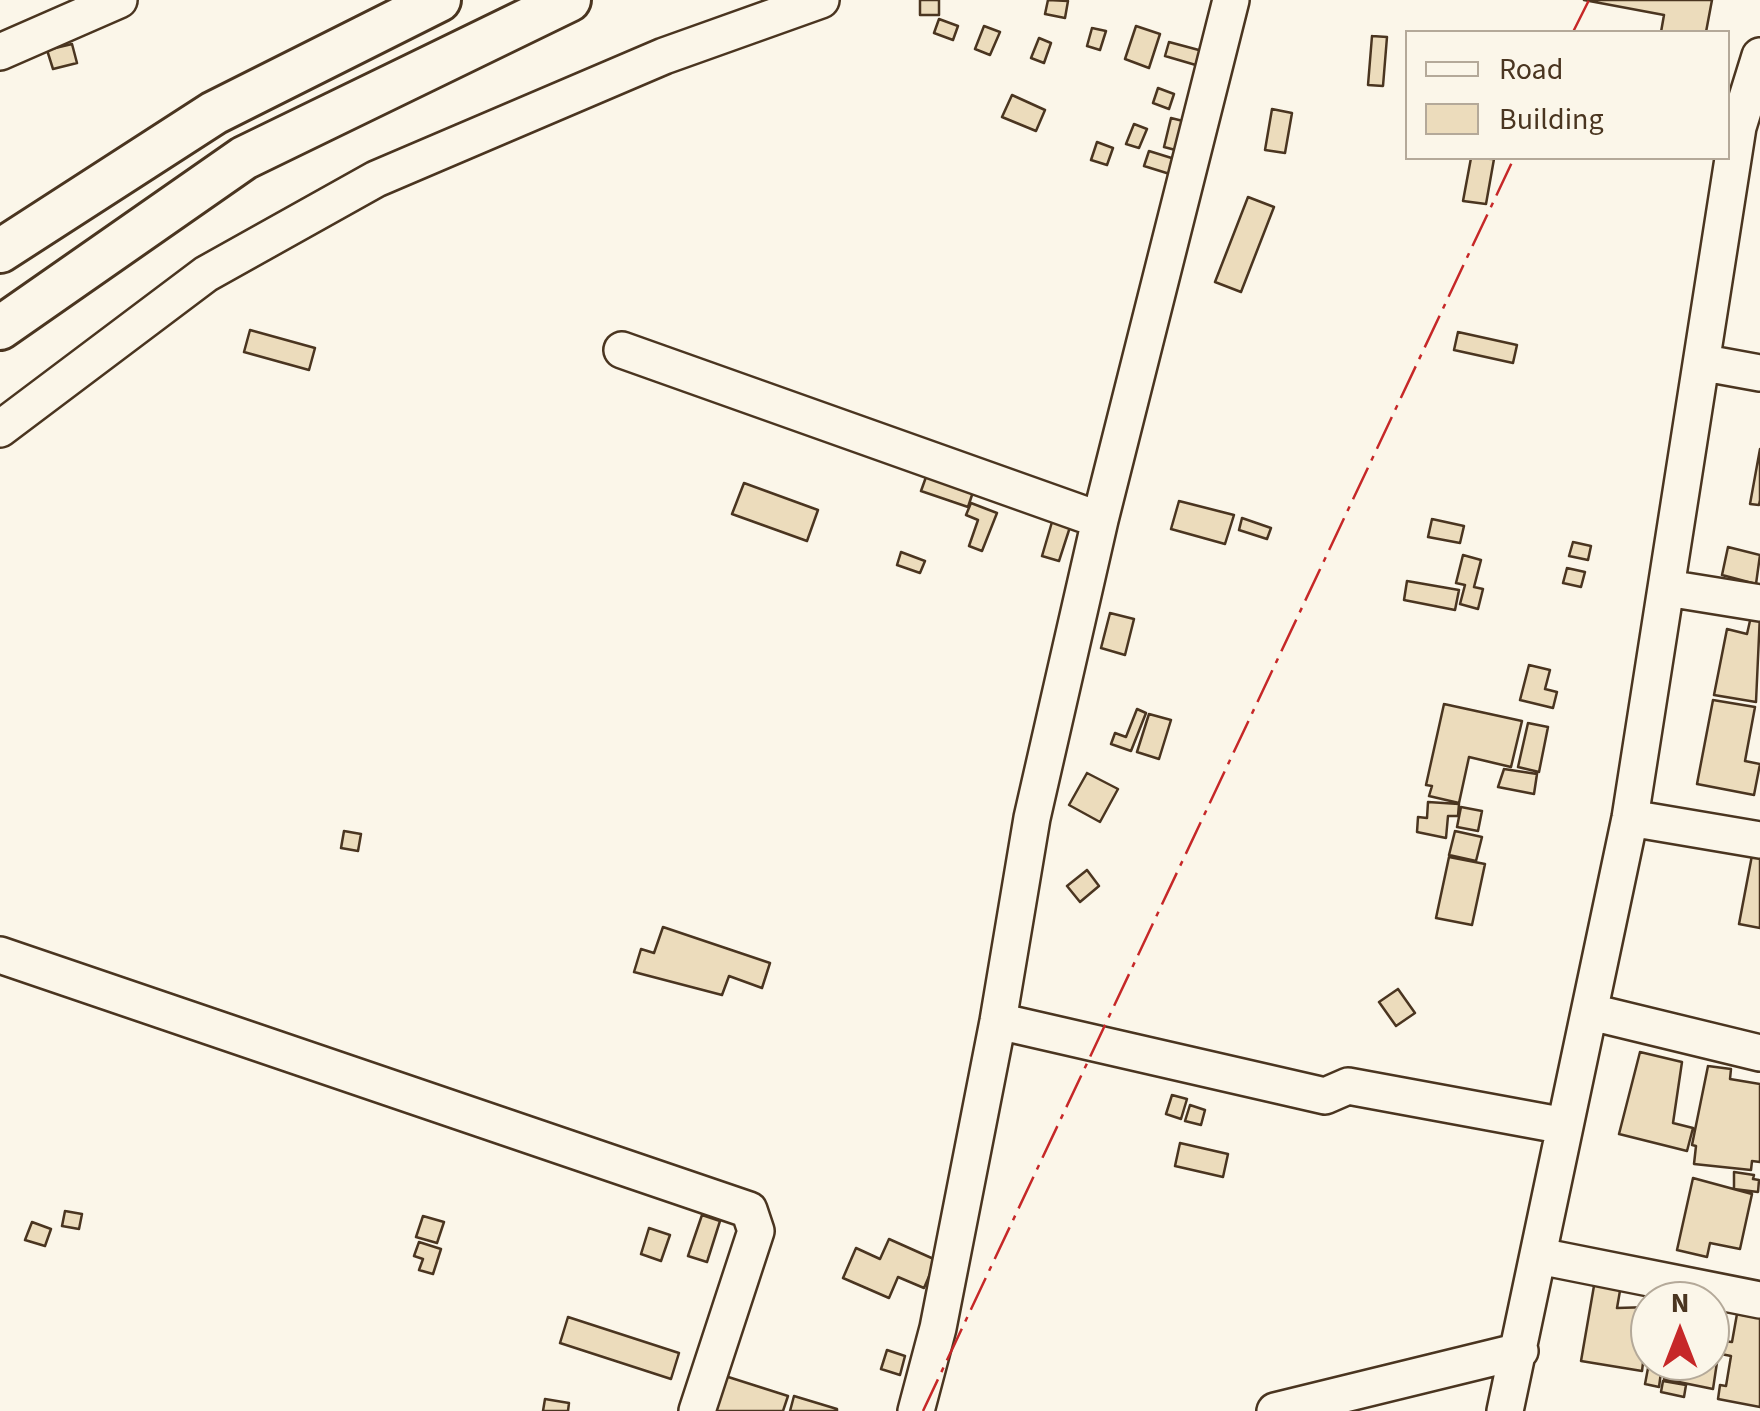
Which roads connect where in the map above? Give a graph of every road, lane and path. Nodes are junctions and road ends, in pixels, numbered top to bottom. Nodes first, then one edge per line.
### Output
1 (119, 0) edge
2 (439, 0) edge
3 (569, 0) edge
4 (821, 0) edge
5 (1231, 0) edge
6 (0, 52) edge
7 (1760, 56) edge
8 (1749, 129) edge
9 (0, 251) edge
10 (0, 328) edge
11 (622, 350) dead end
12 (1705, 363) junction
13 (1760, 374) edge
14 (0, 429) edge
15 (1100, 520) junction
16 (1667, 588) junction
17 (1760, 603) edge
18 (1630, 818) junction
19 (1760, 840) edge
20 (0, 956) edge
21 (1591, 1012) junction
22 (998, 1021) junction
23 (1760, 1053) edge
24 (1565, 1126) junction
25 (1538, 1256) junction
26 (1760, 1300) edge
27 (1520, 1351) junction
28 (697, 1411) edge
29 (916, 1411) edge
30 (1275, 1411) edge
31 (1505, 1411) edge

1 - 6 street
2 - 9 main road
3 - 10 main road
4 - 14 street
5 - 15 street
7 - 8 street
8 - 12 street
11 - 15 street
12 - 13 street
12 - 16 street
15 - 22 street
16 - 17 street
16 - 18 street
18 - 19 street
18 - 21 street
20 - 28 street
21 - 23 street
21 - 24 street
22 - 24 street
22 - 29 street
24 - 25 street
25 - 26 street
25 - 27 street
27 - 30 street
27 - 31 street

